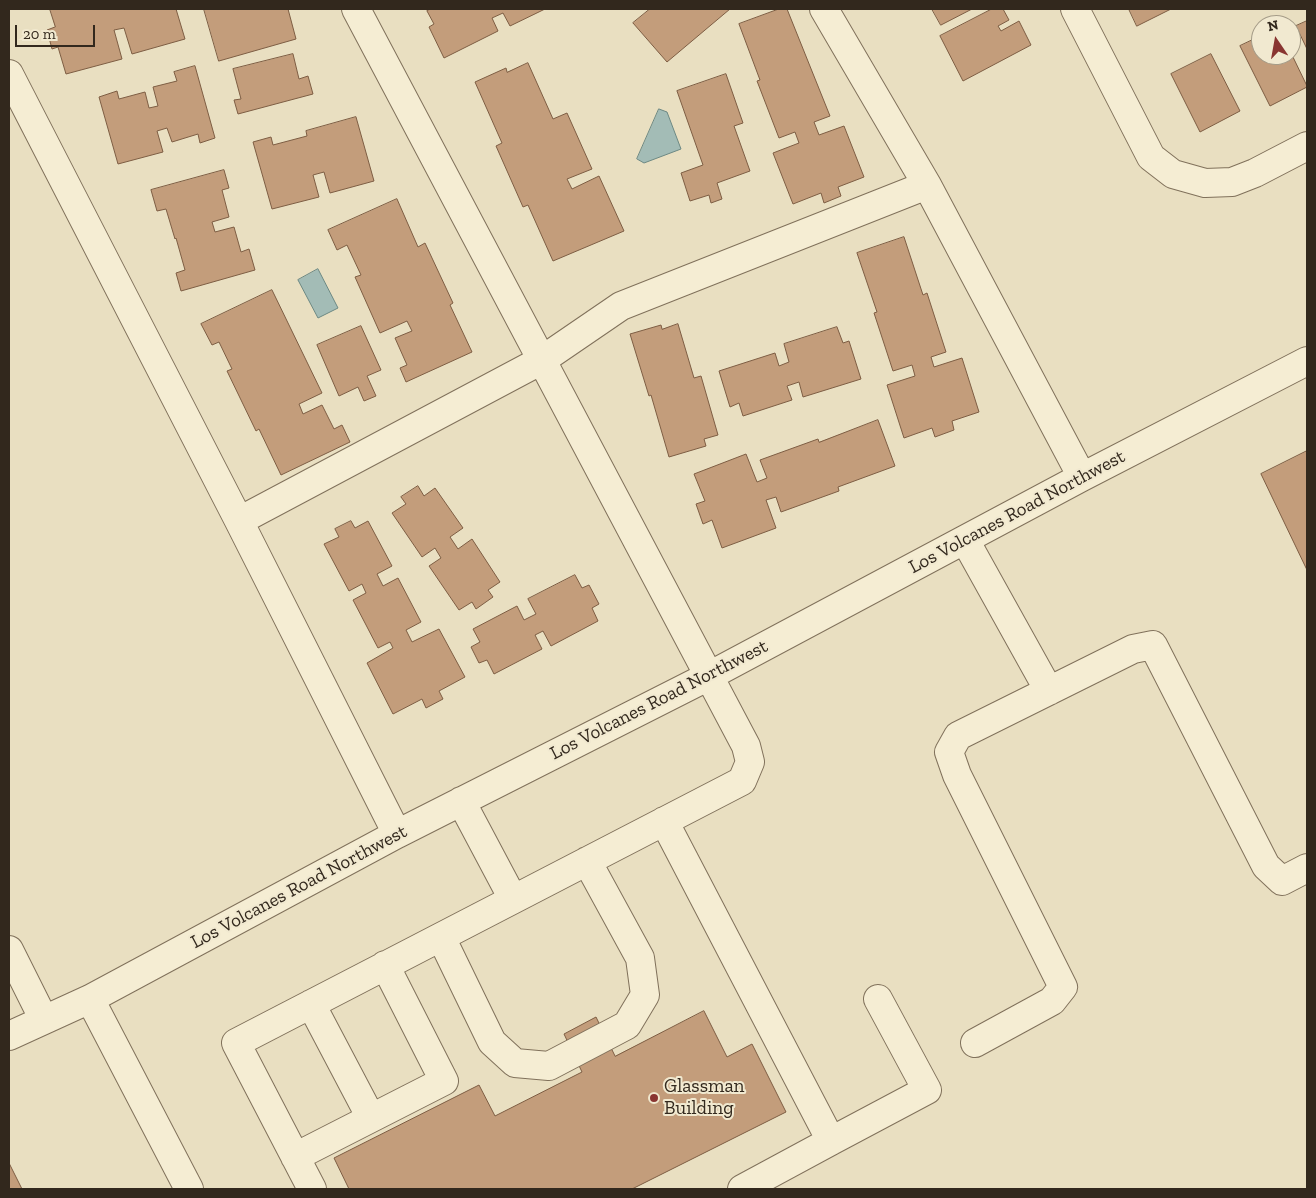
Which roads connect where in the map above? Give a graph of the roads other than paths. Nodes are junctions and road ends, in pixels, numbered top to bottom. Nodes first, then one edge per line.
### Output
1 (356, 9) edge
2 (824, 9) edge
3 (1075, 9) edge
4 (9, 74) edge
5 (1307, 146) edge
6 (927, 186) junction
7 (542, 360) junction
8 (1307, 361) edge
9 (1082, 477) junction
10 (239, 521) junction
11 (965, 540) junction
12 (709, 676) junction
13 (1049, 690) junction
14 (462, 802) junction
15 (664, 821) junction
16 (398, 834) junction
17 (588, 861) junction
18 (1307, 868) edge
19 (513, 899) junction
20 (441, 937) junction
21 (9, 950) edge
22 (385, 966) junction
23 (90, 999) junction
24 (878, 999) dead end
25 (311, 1004) junction
26 (44, 1020) junction
27 (9, 1036) edge
28 (976, 1044) dead end
29 (371, 1118) junction
30 (831, 1141) junction
31 (295, 1157) junction
32 (189, 1189) edge
33 (312, 1189) edge
34 (742, 1189) edge

1 - 7 street
2 - 6 street
3 - 5 street
4 - 10 street
6 - 7 street
6 - 9 street
7 - 10 street
7 - 12 street
8 - 9 street, Los Volcanes Road Northwest
9 - 11 street, Los Volcanes Road Northwest
10 - 16 street
11 - 12 street, Los Volcanes Road Northwest
11 - 13 street
12 - 14 street, Los Volcanes Road Northwest
12 - 15 street
13 - 18 street
13 - 28 street
14 - 16 street, Los Volcanes Road Northwest
14 - 19 street
15 - 17 street
15 - 30 street
16 - 23 street, Los Volcanes Road Northwest
17 - 19 street
17 - 20 street
19 - 20 street
20 - 22 street
21 - 26 street
22 - 25 street
22 - 29 street
23 - 26 street, Los Volcanes Road Northwest
23 - 32 street
24 - 30 street
25 - 29 street
25 - 31 street
26 - 27 street, Los Volcanes Road Northwest
29 - 31 street
30 - 34 street
31 - 33 street

